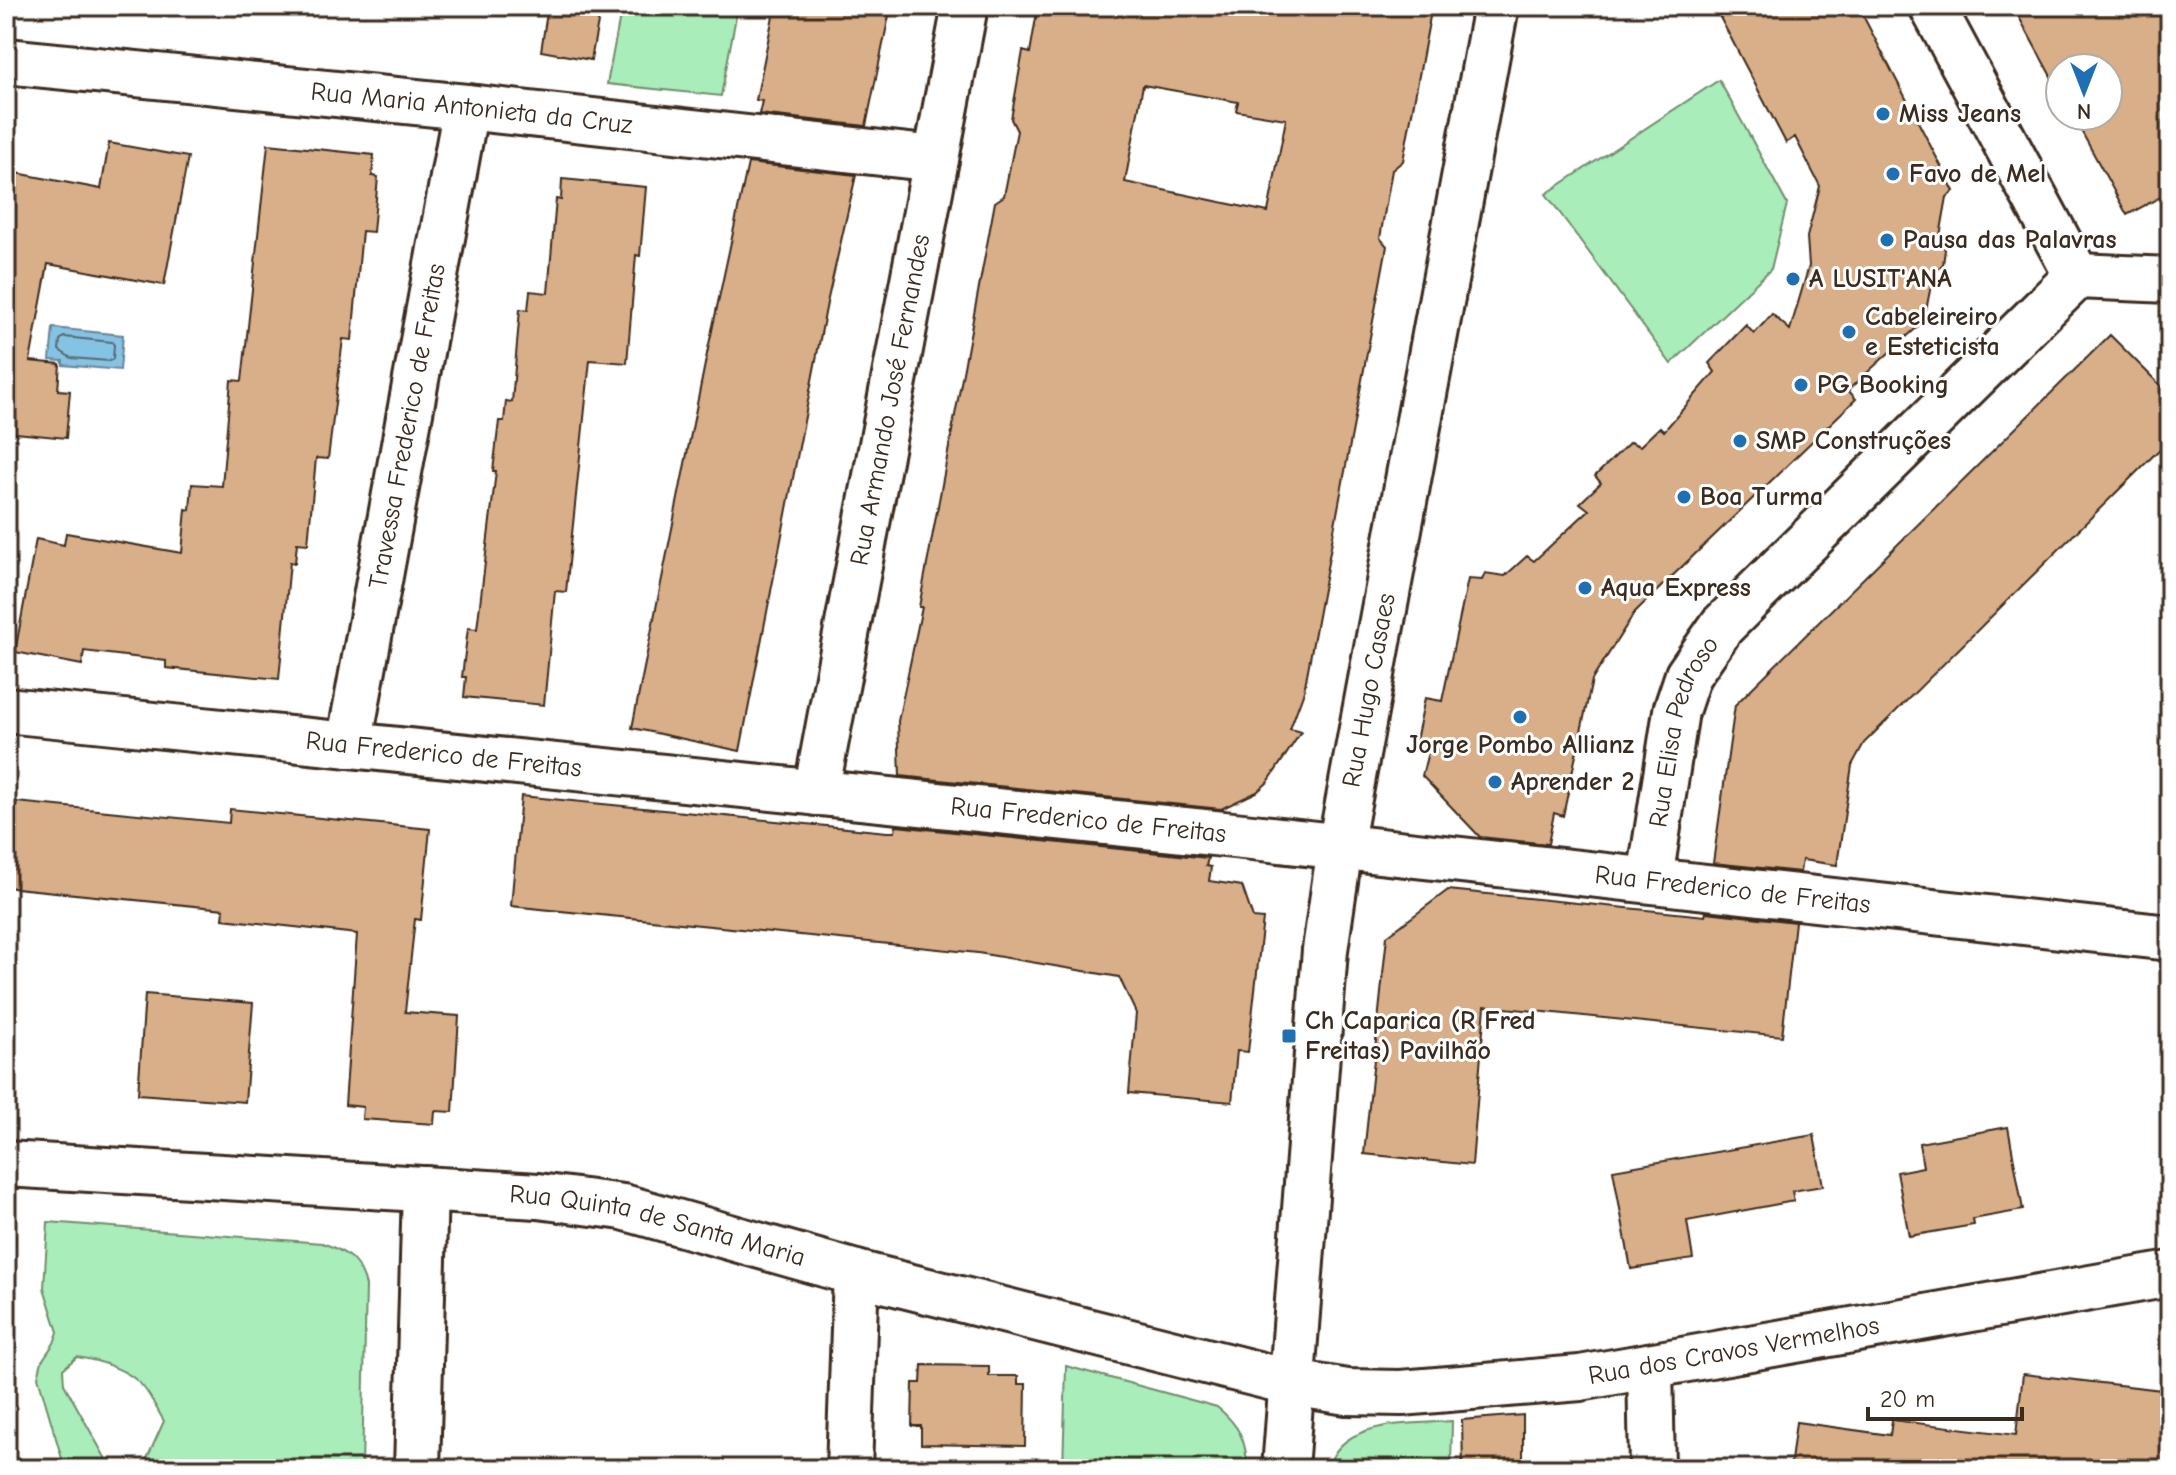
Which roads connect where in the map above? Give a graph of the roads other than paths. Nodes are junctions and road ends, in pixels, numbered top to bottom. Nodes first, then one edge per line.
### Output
1 (965, 6) edge
2 (1496, 6) edge
3 (1932, 6) edge
4 (6, 61) edge
5 (466, 107) junction
6 (936, 159) junction
7 (2077, 276) junction
8 (2170, 280) edge
9 (6, 710) edge
10 (349, 745) junction
11 (816, 793) junction
12 (1340, 847) junction
13 (1650, 879) junction
14 (2170, 938) edge
15 (6, 1164) edge
16 (425, 1189) junction
17 (856, 1273) junction
18 (2170, 1274) edge
19 (1650, 1366) junction
20 (1293, 1383) junction
21 (417, 1469) edge
22 (849, 1469) edge
23 (1285, 1469) edge
24 (1652, 1469) edge

1 - 6 street, Rua Armando José Fernandes
2 - 12 street, Rua Hugo Casaes
3 - 7 street
4 - 5 street, Rua Maria Antonieta da Cruz
5 - 6 street, Rua Maria Antonieta da Cruz
5 - 10 street, Travessa Frederico de Freitas
6 - 11 street, Rua Armando José Fernandes
7 - 8 street
7 - 13 street, Rua Elisa Pedroso
9 - 10 street, Rua Frederico de Freitas
10 - 11 street, Rua Frederico de Freitas
11 - 12 street, Rua Frederico de Freitas
12 - 13 street, Rua Frederico de Freitas
12 - 20 street, Rua Hugo Casaes
13 - 14 street, Rua Frederico de Freitas
15 - 16 street, Rua Quinta de Santa Maria
16 - 17 street, Rua Quinta de Santa Maria
16 - 21 street
17 - 20 street, Rua Quinta de Santa Maria
17 - 22 street
18 - 19 street, Rua dos Cravos Vermelhos
19 - 20 street, Rua dos Cravos Vermelhos
19 - 24 street
20 - 23 street, Rua Hugo Casaes

